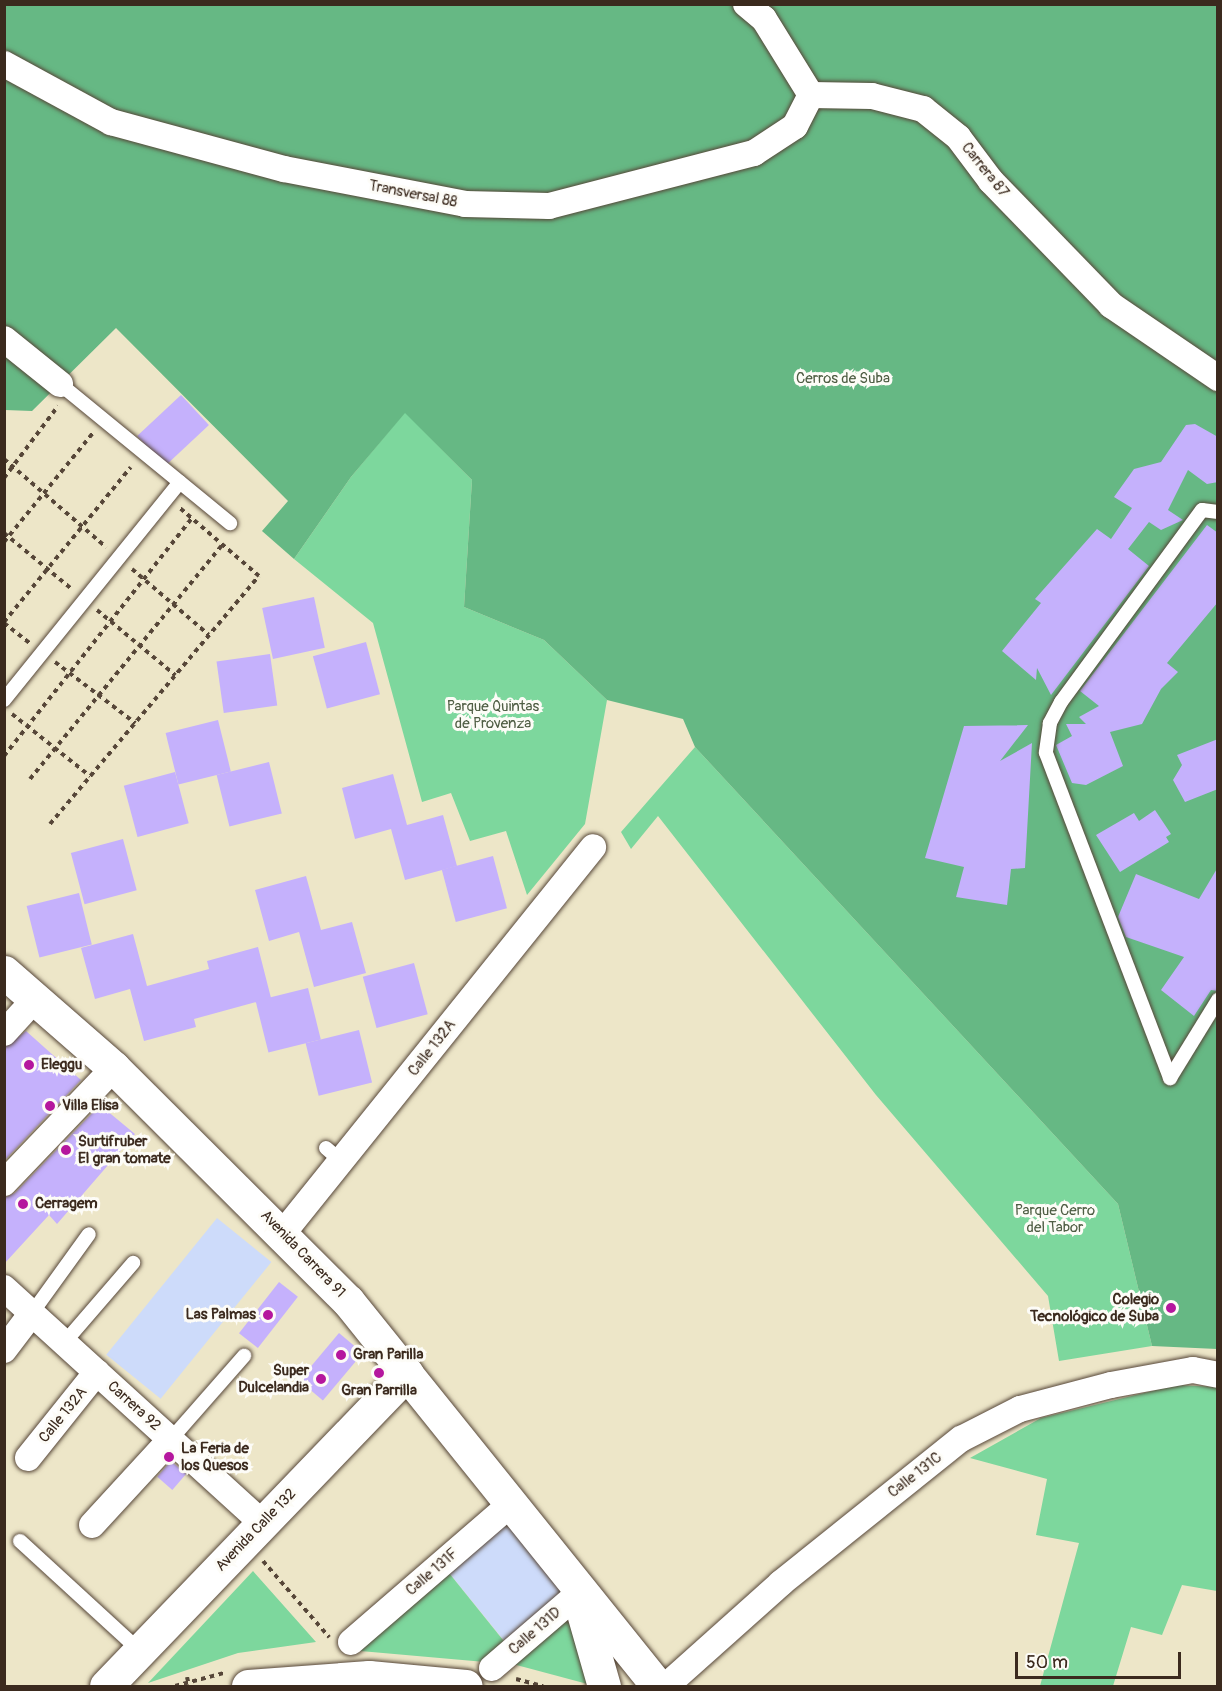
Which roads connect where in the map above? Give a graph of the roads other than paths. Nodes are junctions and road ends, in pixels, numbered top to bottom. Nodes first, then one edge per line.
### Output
1 (746, 4) edge
2 (4, 64) edge
3 (811, 95) junction
4 (4, 339) edge
5 (1218, 378) edge
6 (64, 387) joint
7 (180, 482) junction
8 (1218, 512) edge
9 (230, 523) dead end
10 (4, 700) edge
11 (588, 856) dead end
12 (4, 972) edge
13 (35, 999) junction
14 (1218, 1000) edge
15 (4, 1033) edge
16 (114, 1068) junction
17 (4, 1183) edge
18 (283, 1233) junction
19 (89, 1234) dead end
20 (133, 1263) dead end
21 (4, 1288) edge
22 (32, 1313) junction
23 (64, 1343) junction
24 (4, 1350) edge
25 (244, 1356) dead end
26 (97, 1372) junction
27 (407, 1373) junction
28 (1218, 1375) edge
29 (171, 1440) junction
30 (28, 1458) dead end
31 (513, 1502) junction
32 (262, 1523) junction
33 (92, 1525) dead end
34 (20, 1541) dead end
35 (573, 1581) junction
36 (342, 1643) road end
37 (140, 1651) junction
38 (479, 1677) edge
39 (106, 1686) edge
40 (248, 1686) edge
41 (604, 1686) edge
42 (658, 1686) edge
43 (666, 1686) edge

1 - 3 street
2 - 3 street, Transversal 88
3 - 5 street, Carrera 87
4 - 6 street
6 - 7 lane
7 - 9 lane
7 - 10 lane
8 - 14 lane
11 - 18 street, Calle 132A
12 - 13 main road, Avenida Carrera 91
13 - 15 street
13 - 16 main road, Avenida Carrera 91
16 - 17 street
16 - 18 main road, Avenida Carrera 91
18 - 27 main road, Avenida Carrera 91
19 - 22 lane
20 - 23 lane
21 - 22 street, Carrera 92
22 - 23 street, Carrera 92
22 - 24 street
23 - 26 street, Carrera 92
25 - 29 lane
26 - 29 street, Carrera 92
26 - 30 street, Calle 132A
27 - 31 main road, Avenida Carrera 91
27 - 32 main road, Avenida Calle 132
28 - 43 street, Calle 131C
29 - 32 street, Carrera 92
29 - 33 street
31 - 35 main road, Avenida Carrera 91
31 - 36 street, Calle 131F
32 - 37 main road, Avenida Calle 132
34 - 37 lane
35 - 38 street, Calle 131D
35 - 41 main road, Avenida Carrera 91
35 - 42 main road, Avenida Carrera 91
37 - 39 main road, Avenida Calle 132
38 - 40 main road

